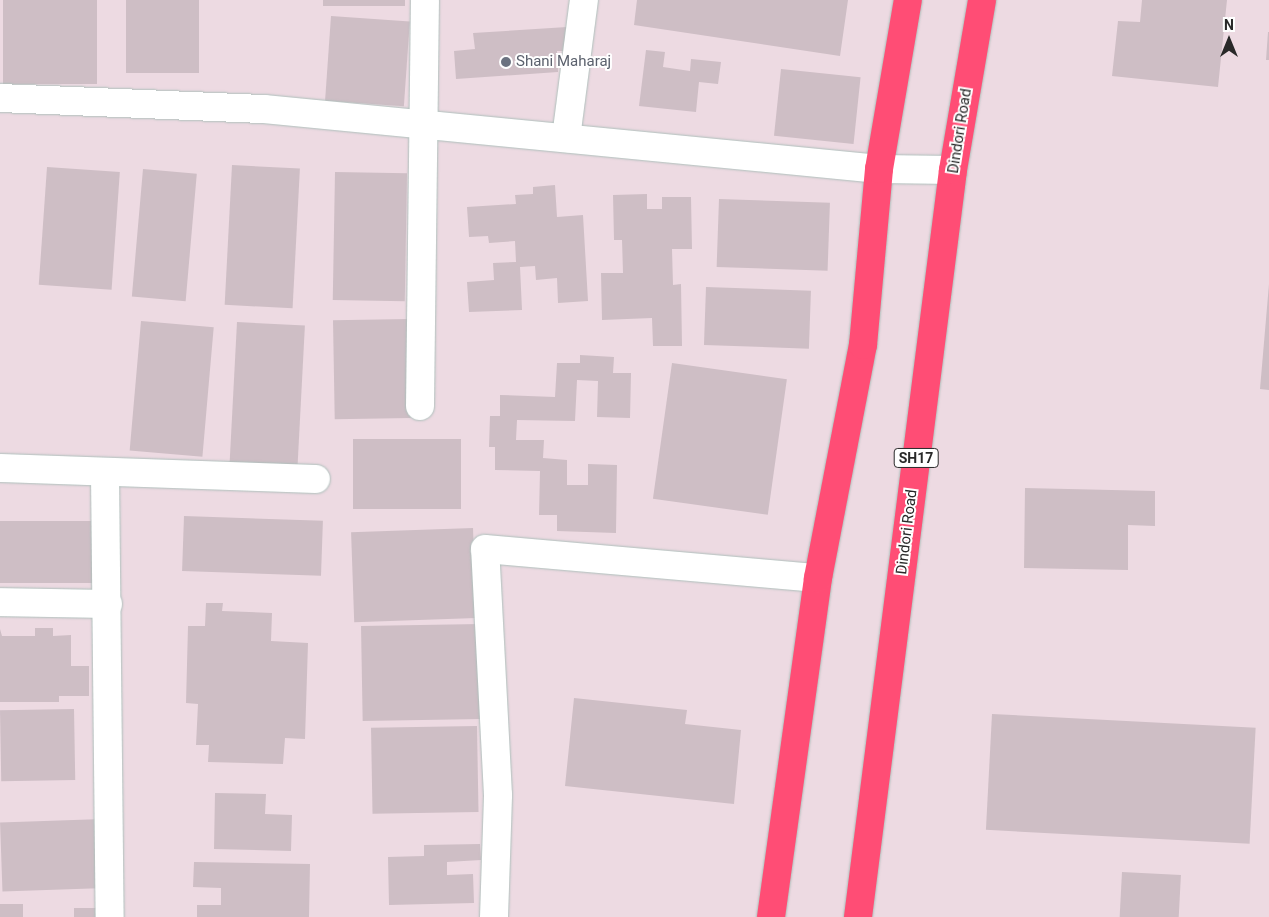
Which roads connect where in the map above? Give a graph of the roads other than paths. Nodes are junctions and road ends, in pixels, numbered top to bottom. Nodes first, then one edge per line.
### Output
1 (425, 0) edge
2 (584, 0) edge
3 (908, 0) edge
4 (982, 0) edge
5 (0, 98) edge
6 (426, 125) junction
7 (566, 138) junction
8 (879, 169) junction
9 (953, 170) junction
10 (420, 406) dead end
11 (0, 468) edge
12 (105, 474) junction
13 (316, 479) dead end
14 (818, 578) junction
15 (0, 602) edge
16 (108, 604) junction
17 (110, 917) edge
18 (494, 917) edge
19 (771, 917) edge
20 (858, 917) edge

1 - 6 street
2 - 7 street
3 - 8 main road
4 - 9 main road, Dindori Road / SH17
5 - 6 street
6 - 7 street
6 - 10 street
7 - 8 street
8 - 9 street
8 - 14 main road
9 - 20 main road, Dindori Road / SH17
11 - 12 street
12 - 13 street
12 - 16 street
14 - 18 street
14 - 19 main road
15 - 16 street
16 - 17 street

